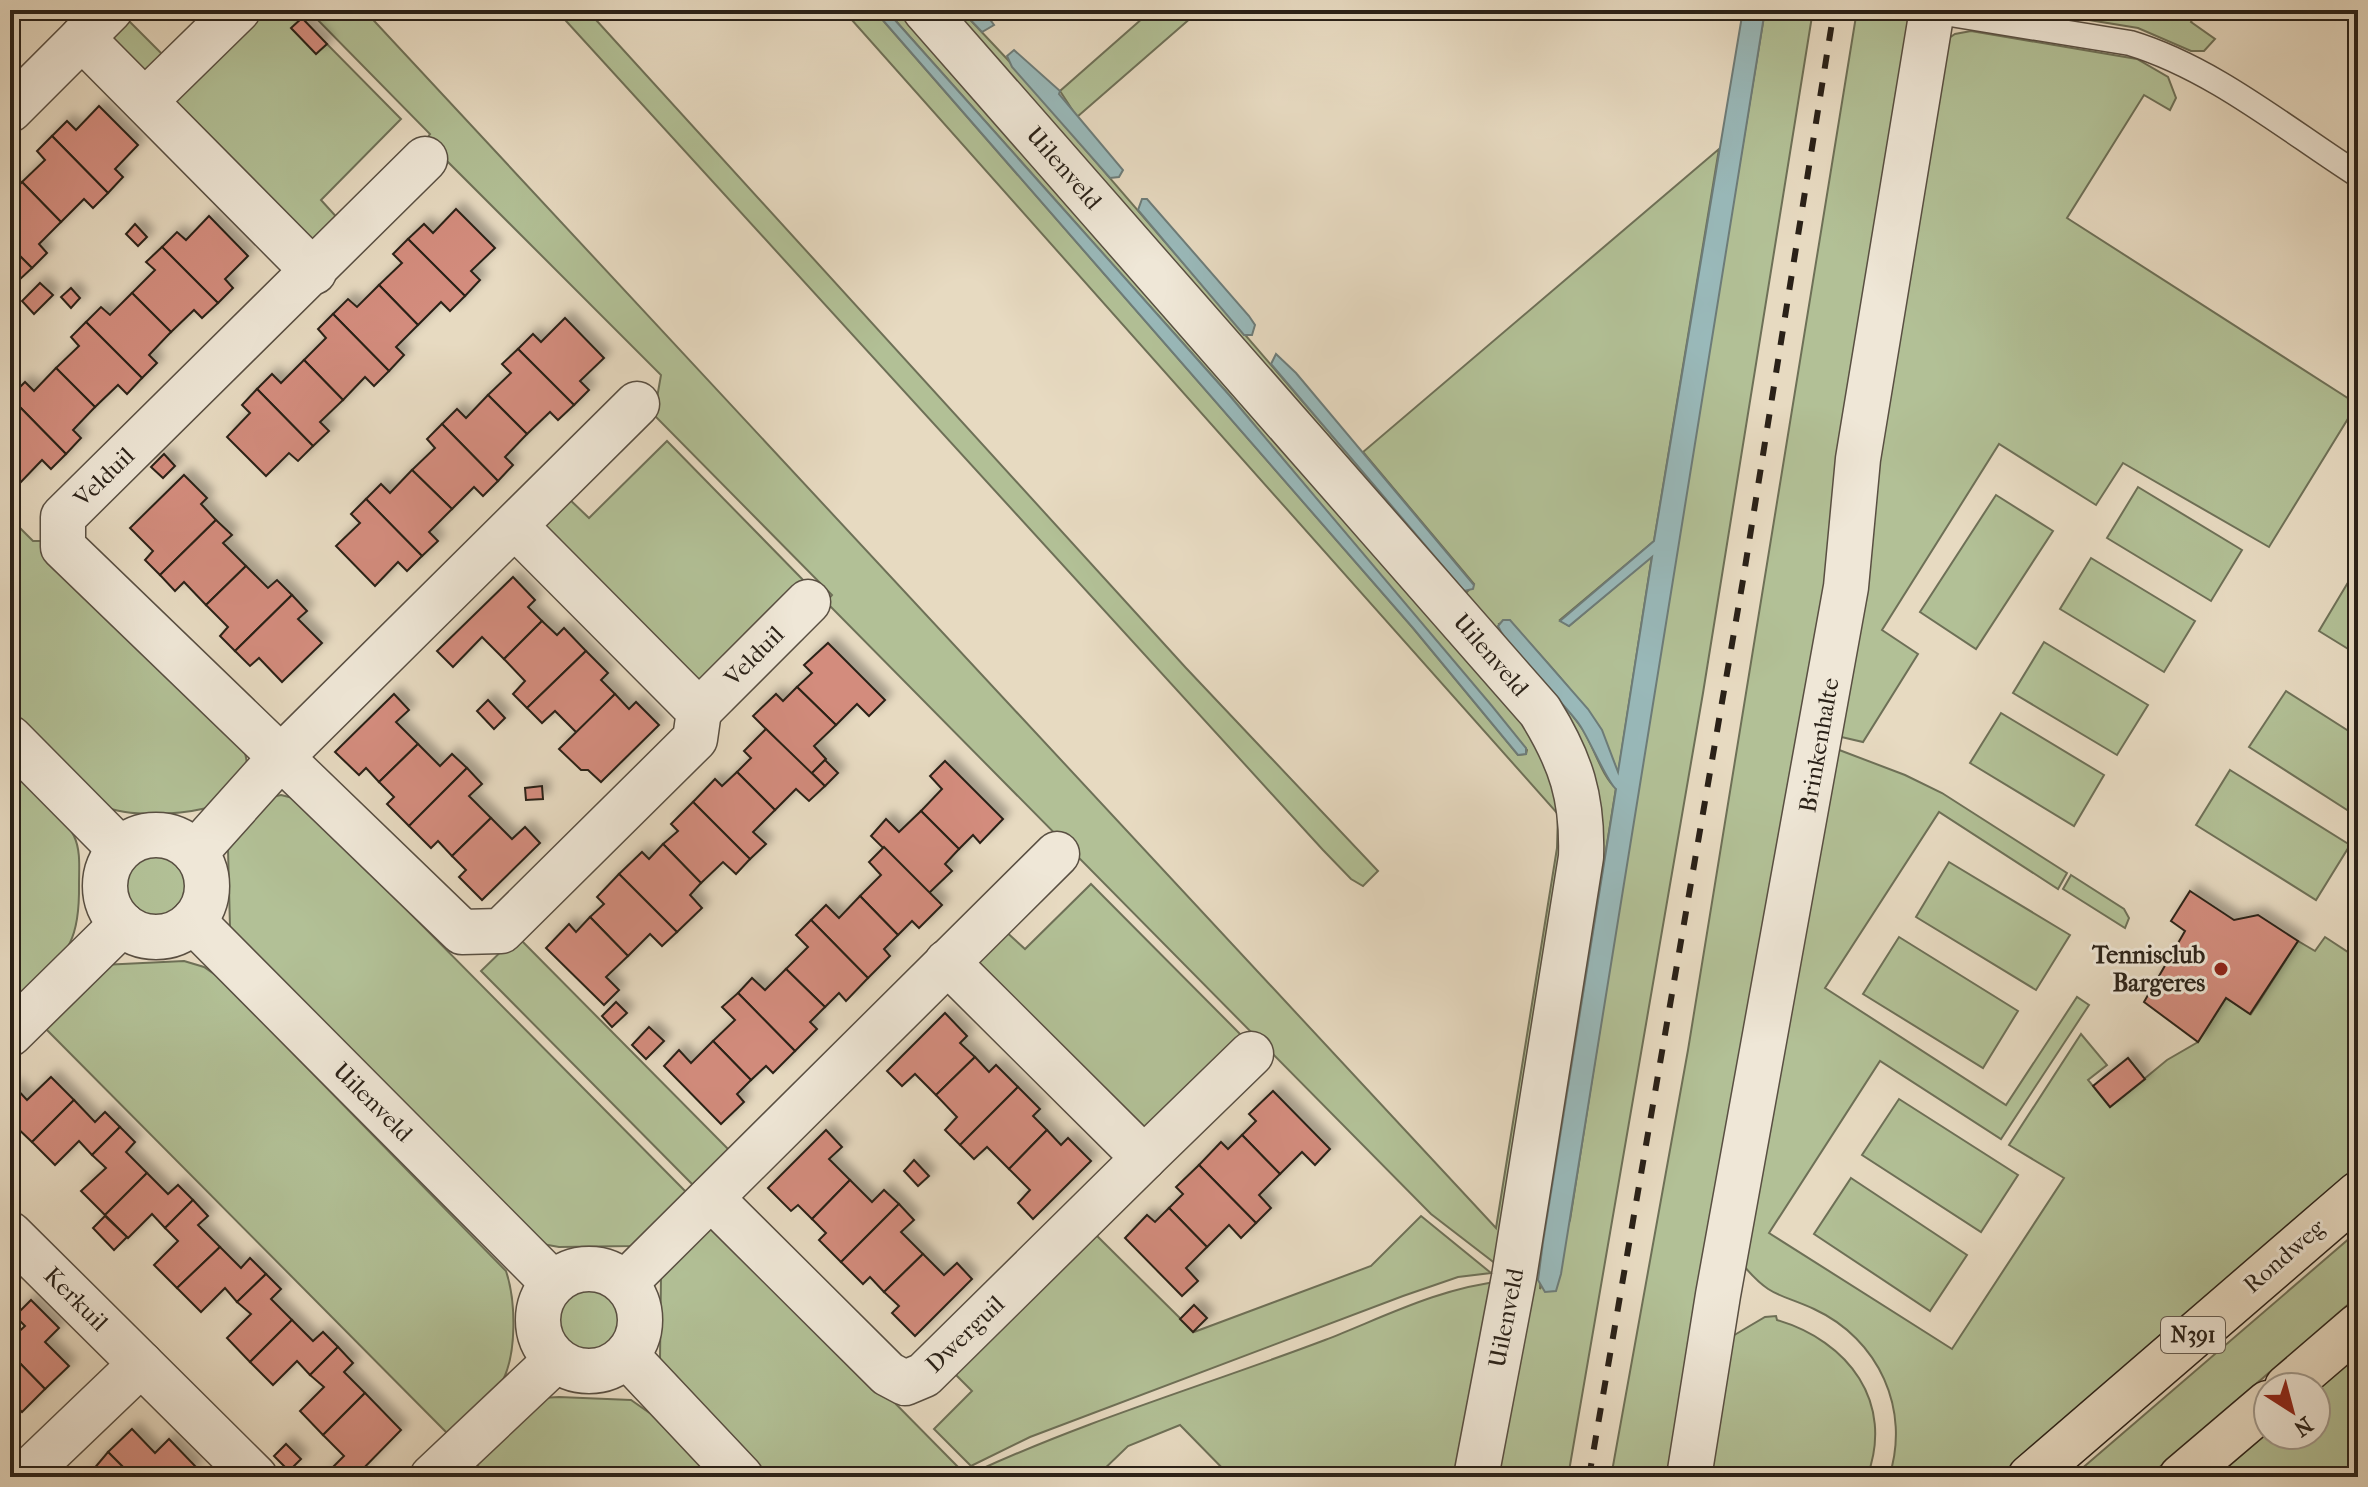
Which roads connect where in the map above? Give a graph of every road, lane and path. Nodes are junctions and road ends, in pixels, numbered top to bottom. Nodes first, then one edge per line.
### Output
1 (238, 10) edge
2 (925, 10) edge
3 (1932, 10) edge
4 (2053, 20) edge
5 (96, 24) edge
6 (145, 101) junction
7 (10, 110) edge
8 (425, 159) dead end
9 (2358, 175) edge
10 (314, 272) junction
11 (637, 404) dead end
12 (515, 526) junction
13 (808, 602) dead end
14 (699, 711) junction
15 (10, 738) edge
16 (281, 757) junction
17 (120, 849) junction
18 (195, 853) junction
19 (1057, 854) dead end
20 (193, 921) junction
21 (122, 924) junction
22 (947, 962) junction
23 (10, 1034) edge
24 (1251, 1054) dead end
25 (1144, 1158) junction
26 (2358, 1194) edge
27 (711, 1198) junction
28 (10, 1234) edge
29 (553, 1283) junction
30 (625, 1283) junction
31 (2358, 1326) edge
32 (627, 1356) junction
33 (556, 1360) junction
34 (141, 1364) junction
35 (2306, 1371) edge
36 (2252, 1417) edge
37 (23, 1477) edge
38 (255, 1477) edge
39 (432, 1477) edge
40 (741, 1477) edge
41 (1476, 1477) edge
42 (1689, 1477) edge
43 (2030, 1477) edge
44 (2181, 1477) edge

1 - 6 street
2 - 41 street, Uilenveld
3 - 4 lane
3 - 42 street, Brinkenhalte
4 - 9 lane
5 - 6 street
5 - 7 street
6 - 10 street
8 - 10 street, Velduil
10 - 16 street, Velduil
11 - 12 street
12 - 14 street
12 - 16 street
13 - 14 street, Velduil
14 - 16 street, Velduil
15 - 17 street
16 - 18 street
17 - 18 street
17 - 21 street
18 - 20 street
19 - 22 street
20 - 21 street
20 - 29 street, Uilenveld
21 - 23 street
22 - 25 street
22 - 27 street
24 - 25 street, Dwerguil
25 - 27 street, Dwerguil
26 - 43 main road, Rondweg / N391
27 - 30 street
28 - 34 street, Kerkuil
29 - 30 street
29 - 33 street
30 - 32 street
31 - 35 main road
32 - 33 street
32 - 40 street
33 - 39 street
34 - 37 street
34 - 38 street, Kerkuil
36 - 44 main road

